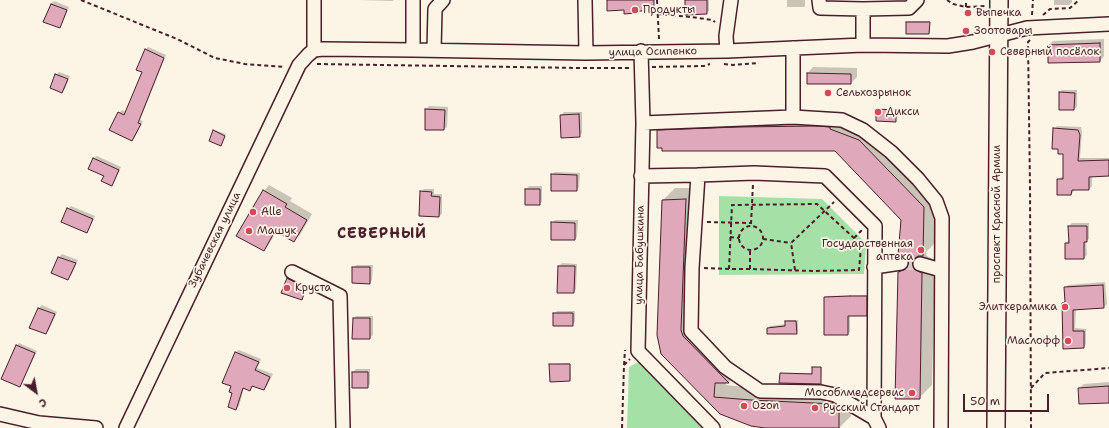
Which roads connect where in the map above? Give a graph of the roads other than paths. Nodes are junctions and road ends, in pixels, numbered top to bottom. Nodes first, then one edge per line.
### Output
1 (314, 0) edge
2 (413, 0) edge
3 (443, 0) edge
4 (585, 0) edge
5 (731, 0) edge
6 (819, 0) edge
7 (917, 0) edge
8 (999, 3) edge
9 (863, 9) junction
10 (1109, 24) edge
11 (998, 35) junction
12 (863, 45) junction
13 (793, 48) junction
14 (413, 50) junction
15 (434, 50) junction
16 (641, 51) junction
17 (727, 51) junction
18 (311, 52) junction
19 (586, 53) junction
20 (793, 117) junction
21 (643, 122) junction
22 (698, 175) junction
23 (641, 176) junction
24 (901, 263) tunnel mouth
25 (920, 264) tunnel mouth
26 (874, 267) junction
27 (941, 270) junction
28 (292, 272) dead end
29 (0, 414) edge
30 (876, 423) edge
31 (96, 428) edge
32 (126, 428) edge
33 (343, 428) edge
34 (713, 428) edge
35 (941, 428) edge
36 (996, 428) edge

1 - 18 street
2 - 14 street
3 - 15 street
4 - 19 street
5 - 17 street
6 - 9 street
7 - 9 street
8 - 11 main road, проспект Красной Армии
9 - 12 street
10 - 11 street, улица Осипенко
11 - 12 street, улица Осипенко
11 - 36 main road, проспект Красной Армии
12 - 13 street, улица Осипенко
13 - 17 street, улица Осипенко
13 - 20 street
14 - 15 street, улица Осипенко
14 - 18 street, улица Осипенко
15 - 19 street, улица Осипенко
16 - 17 street, улица Осипенко
16 - 19 street, улица Осипенко
16 - 21 street, улица Бабушкина
18 - 32 street, Зубачевская улица
20 - 21 street
20 - 27 street
21 - 23 street, улица Бабушкина
22 - 23 street
22 - 26 street
22 - 30 street
23 - 34 street, улица Бабушкина
24 - 26 street
25 - 27 street
26 - 30 street
27 - 35 street
28 - 33 street
29 - 31 street

